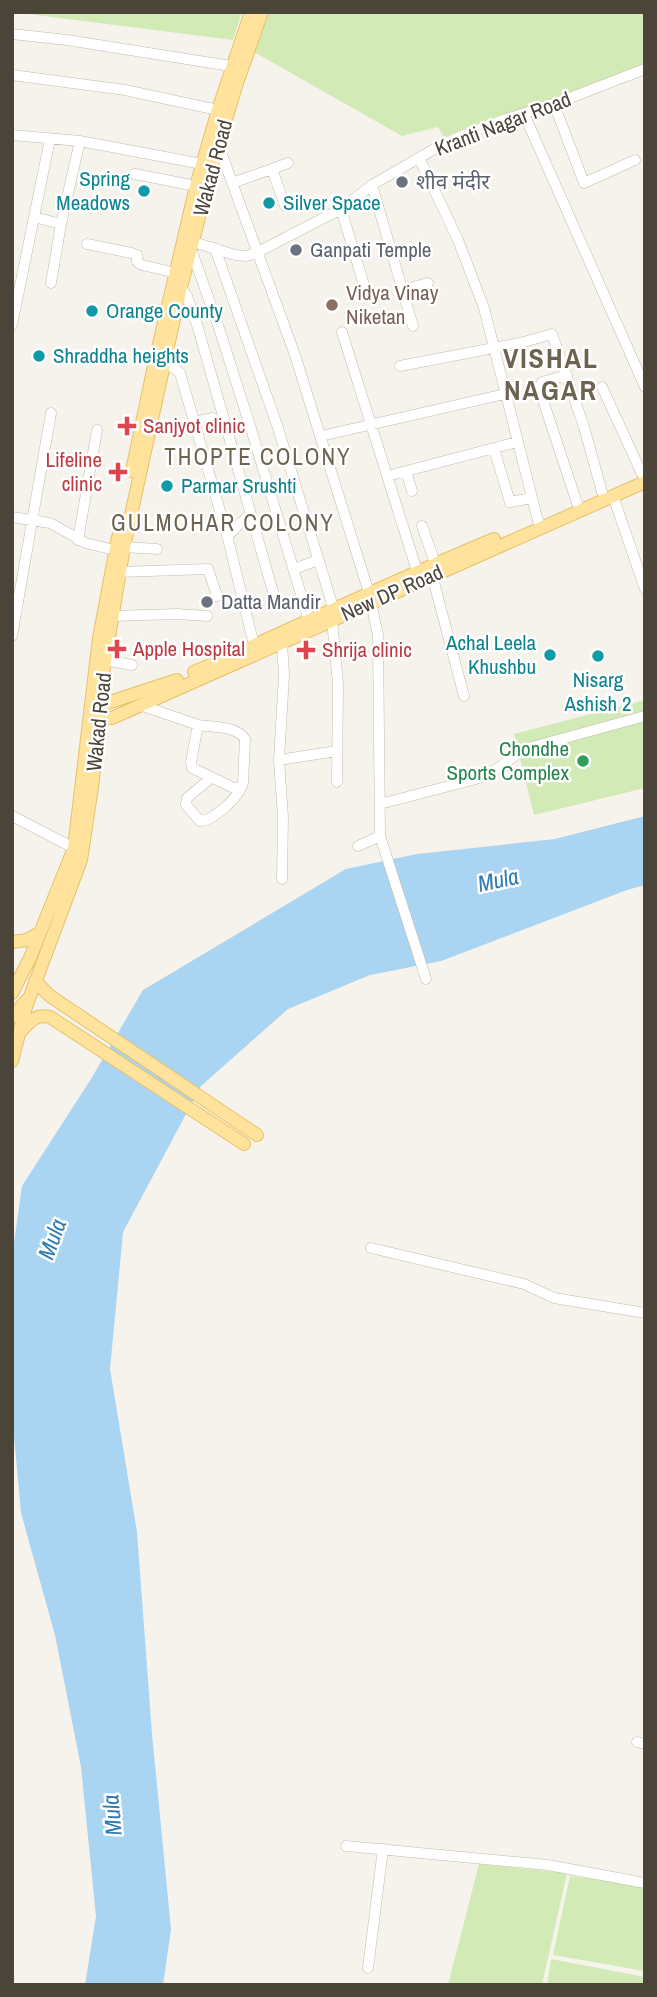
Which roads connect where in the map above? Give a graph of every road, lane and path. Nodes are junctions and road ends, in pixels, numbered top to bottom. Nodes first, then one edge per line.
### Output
1 (251, 12) edge
2 (262, 12) edge
3 (12, 34) edge
4 (237, 67) junction
5 (645, 69) edge
6 (12, 75) edge
7 (554, 104) junction
8 (218, 110) junction
9 (524, 114) junction
10 (12, 135) edge
11 (50, 139) junction
12 (80, 141) junction
13 (214, 142) junction
14 (419, 158) junction
15 (635, 160) dead end
16 (288, 163) dead end
17 (202, 164) junction
18 (272, 169) junction
19 (135, 174) dead end
20 (232, 183) junction
21 (584, 183) junction
22 (196, 186) junction
23 (372, 186) junction
24 (572, 188) dead end
25 (285, 206) dead end
26 (341, 209) junction
27 (34, 217) junction
28 (61, 224) junction
29 (189, 243) junction
30 (87, 244) dead end
31 (215, 248) junction
32 (258, 252) junction
33 (176, 273) junction
34 (51, 283) dead end
35 (428, 283) dead end
36 (364, 285) dead end
37 (181, 288) junction
38 (403, 290) junction
39 (12, 325) edge
40 (413, 326) dead end
41 (342, 332) dead end
42 (494, 348) junction
43 (165, 361) junction
44 (400, 366) dead end
45 (567, 375) junction
46 (602, 387) dead end
47 (645, 387) edge
48 (505, 394) junction
49 (51, 414) dead end
50 (213, 418) dead end
51 (194, 422) junction
52 (370, 424) junction
53 (97, 430) dead end
54 (321, 436) junction
55 (517, 442) junction
56 (494, 449) junction
57 (644, 476) edge
58 (412, 491) dead end
59 (608, 494) junction
60 (532, 498) junction
61 (577, 503) junction
62 (251, 516) junction
63 (12, 517) edge
64 (33, 520) junction
65 (538, 521) junction
66 (422, 526) dead end
67 (227, 535) junction
68 (78, 540) junction
69 (157, 549) dead end
70 (120, 550) junction
71 (318, 560) junction
72 (294, 569) junction
73 (434, 569) junction
74 (417, 571) junction
75 (119, 572) junction
76 (645, 589) edge
77 (217, 596) dead end
78 (371, 598) junction
79 (275, 599) dead end
80 (333, 615) junction
81 (112, 616) junction
82 (206, 616) dead end
83 (309, 621) junction
84 (12, 636) edge
85 (282, 643) junction
86 (254, 645) junction
87 (105, 660) junction
88 (132, 665) dead end
89 (464, 696) dead end
90 (140, 705) junction
91 (95, 712) junction
92 (645, 716) edge
93 (198, 725) junction
94 (337, 751) junction
95 (279, 760) junction
96 (211, 778) junction
97 (337, 782) dead end
98 (241, 788) junction
99 (380, 804) junction
100 (12, 816) edge
101 (380, 836) junction
102 (358, 846) dead end
103 (74, 848) junction
104 (282, 879) dead end
105 (38, 934) junction
106 (12, 942) edge
107 (426, 979) dead end
108 (35, 981) junction
109 (12, 993) edge
110 (30, 997) junction
111 (12, 1017) edge
112 (15, 1045) edge
113 (257, 1135) dead end
114 (244, 1144) dead end
115 (371, 1248) dead end
116 (645, 1313) edge
117 (346, 1846) dead end
118 (383, 1849) junction
119 (645, 1883) edge
120 (368, 1968) dead end

1 - 4 main road, Wakad Road
2 - 4 main road, Wakad Road
3 - 4 street
4 - 8 main road, Wakad Road
4 - 13 main road, Wakad Road
5 - 7 street, Kranti Nagar Road
6 - 8 street
7 - 9 street, Kranti Nagar Road
7 - 21 street
8 - 13 main road, Wakad Road
9 - 14 street, Kranti Nagar Road
9 - 47 street
10 - 11 street
11 - 12 street
11 - 27 street
12 - 17 street
12 - 28 street
13 - 17 main road, Wakad Road
13 - 20 street
13 - 29 main road, Wakad Road
14 - 23 street, Kranti Nagar Road
14 - 42 street
15 - 21 street
16 - 18 street
17 - 22 main road, Wakad Road
18 - 20 street
18 - 25 street
19 - 22 street
20 - 32 street
21 - 24 street
22 - 29 main road, Wakad Road
23 - 26 street, Kranti Nagar Road
23 - 38 street
26 - 32 street, Kranti Nagar Road
26 - 36 street
27 - 28 street
27 - 39 street
28 - 34 street
29 - 31 street
29 - 33 main road, Wakad Road
29 - 37 main road, Wakad Road
29 - 72 street
30 - 33 street
31 - 32 street
31 - 71 street
32 - 54 street
33 - 70 main road, Wakad Road
35 - 38 street
37 - 43 main road, Wakad Road
37 - 62 street
38 - 40 street
41 - 52 street
42 - 44 street
42 - 45 street
42 - 48 street
43 - 51 street
43 - 70 main road, Wakad Road
45 - 59 street
45 - 61 street
46 - 57 street
48 - 52 street
48 - 55 street
49 - 64 street
50 - 51 street
51 - 67 street
52 - 54 street
52 - 74 street
53 - 68 street
54 - 78 street
55 - 56 street
55 - 60 street
56 - 58 street
56 - 60 street
57 - 59 main road, New DP Road
59 - 61 main road, New DP Road
59 - 73 main road, New DP Road
59 - 76 street
60 - 65 street
61 - 65 main road, New DP Road
62 - 67 street
62 - 79 street
63 - 64 street
64 - 68 street
64 - 84 street
65 - 73 main road, New DP Road
66 - 73 street
67 - 86 street
68 - 70 street
69 - 70 street
70 - 75 main road, Wakad Road
70 - 91 main road, Wakad Road
71 - 72 street
71 - 80 street
72 - 83 street
73 - 74 main road, New DP Road
73 - 78 main road, New DP Road
73 - 89 street
74 - 78 main road, New DP Road
75 - 77 street
75 - 81 main road, Wakad Road
78 - 80 main road, New DP Road
78 - 99 street
80 - 83 main road, New DP Road
80 - 85 main road, New DP Road
80 - 94 street
81 - 82 street
81 - 87 main road, Wakad Road
83 - 86 main road, New DP Road
85 - 90 main road, New DP Road
85 - 95 street
86 - 91 main road, New DP Road
87 - 88 street
87 - 91 main road, Wakad Road
90 - 91 main road, New DP Road
90 - 93 street
91 - 103 main road, Wakad Road
91 - 108 main road, Wakad Road
92 - 99 street
93 - 96 street
93 - 98 street
94 - 95 street
94 - 97 street
95 - 104 street
96 - 98 street
96 - 98 street
99 - 101 street
100 - 103 street
101 - 102 street
101 - 107 street
103 - 105 main road, Wakad Road
105 - 106 main road
105 - 109 main road, Wakad Road
108 - 110 main road, Wakad Road
108 - 113 main road
110 - 111 main road
110 - 112 main road, Wakad Road
112 - 114 main road
115 - 116 street
117 - 118 street
118 - 119 street
118 - 120 street

